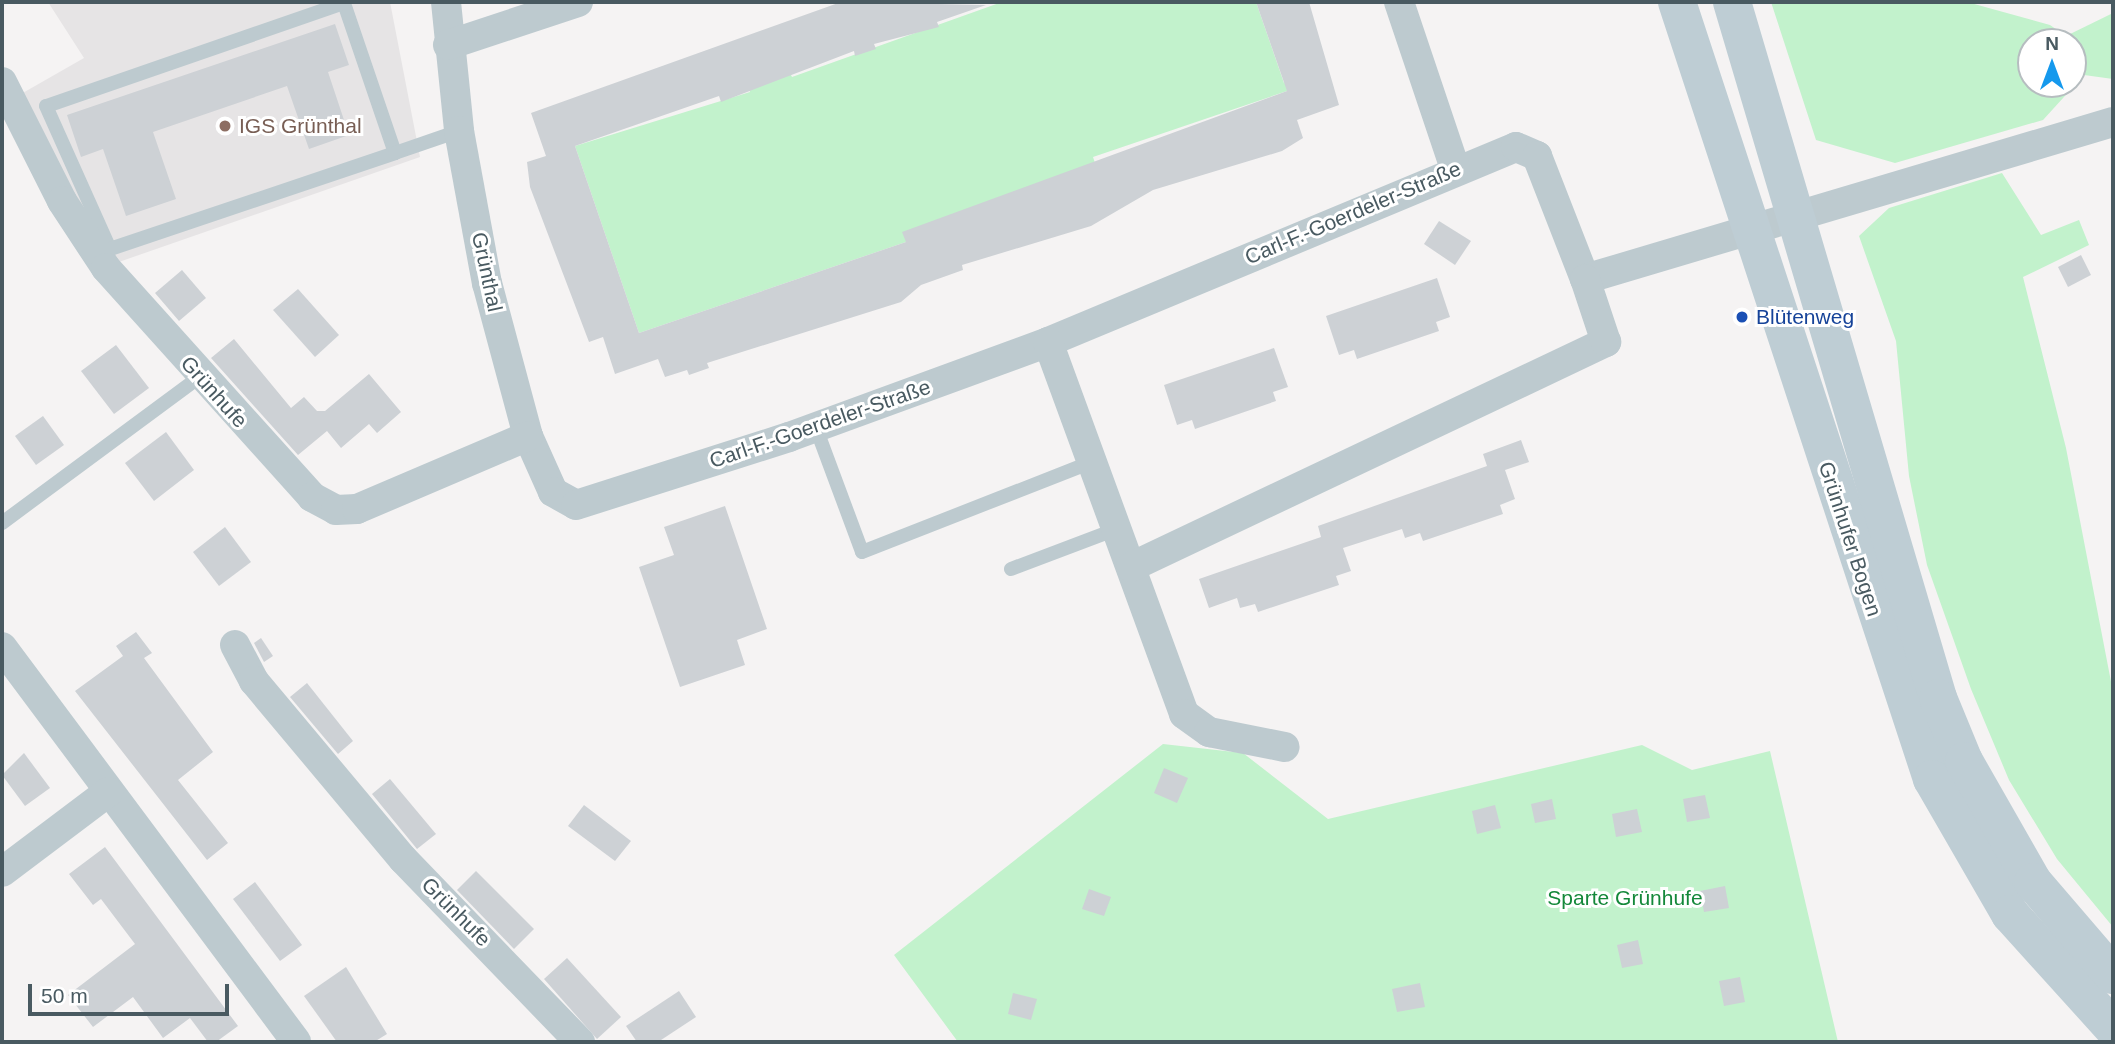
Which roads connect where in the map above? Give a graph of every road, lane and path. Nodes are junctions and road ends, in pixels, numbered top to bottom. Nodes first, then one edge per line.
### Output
1 (446, 2) edge
2 (579, 2) edge
3 (1399, 2) edge
4 (1677, 2) edge
5 (1732, 2) edge
6 (447, 45) junction
7 (2, 82) edge
8 (2113, 122) edge
9 (459, 131) junction
10 (395, 153) junction
11 (1455, 168) junction
12 (1798, 213) junction
13 (1751, 228) junction
14 (1584, 279) junction
15 (1048, 342) junction
16 (199, 377) junction
17 (816, 428) junction
18 (528, 436) junction
19 (1092, 462) junction
20 (591, 501) joint
21 (2, 523) edge
22 (1117, 529) junction
23 (1131, 567) junction
24 (1011, 569) dead end
25 (235, 645) dead end
26 (2, 647) edge
27 (1285, 747) dead end
28 (108, 792) junction
29 (2, 872) edge
30 (2113, 975) edge
31 (2113, 1028) edge
32 (296, 1042) edge
33 (580, 1042) edge

1 - 6 street, Grünthal
2 - 6 street
3 - 11 street
4 - 13 main road, Grünhufer Bogen
5 - 12 main road, Grünhufer Bogen
6 - 9 street, Grünthal
7 - 16 street, Grünhufe
8 - 12 street
9 - 10 lane
9 - 18 street, Grünthal
10 - 10 lane
11 - 14 street, Carl-F.-Goerdeler-Straße
11 - 15 street, Carl-F.-Goerdeler-Straße
12 - 13 street
12 - 30 main road, Grünhufer Bogen
13 - 14 street
13 - 31 main road, Grünhufer Bogen
14 - 23 street, Carl-F.-Goerdeler-Straße
15 - 17 street, Carl-F.-Goerdeler-Straße
15 - 19 street
16 - 18 street, Grünhufe
16 - 21 lane
17 - 19 lane
17 - 20 street, Carl-F.-Goerdeler-Straße
18 - 20 street, Grünthal
19 - 22 street
22 - 23 street
22 - 24 lane
23 - 27 street
25 - 33 street, Grünhufe
26 - 28 street
28 - 29 street
28 - 32 street

